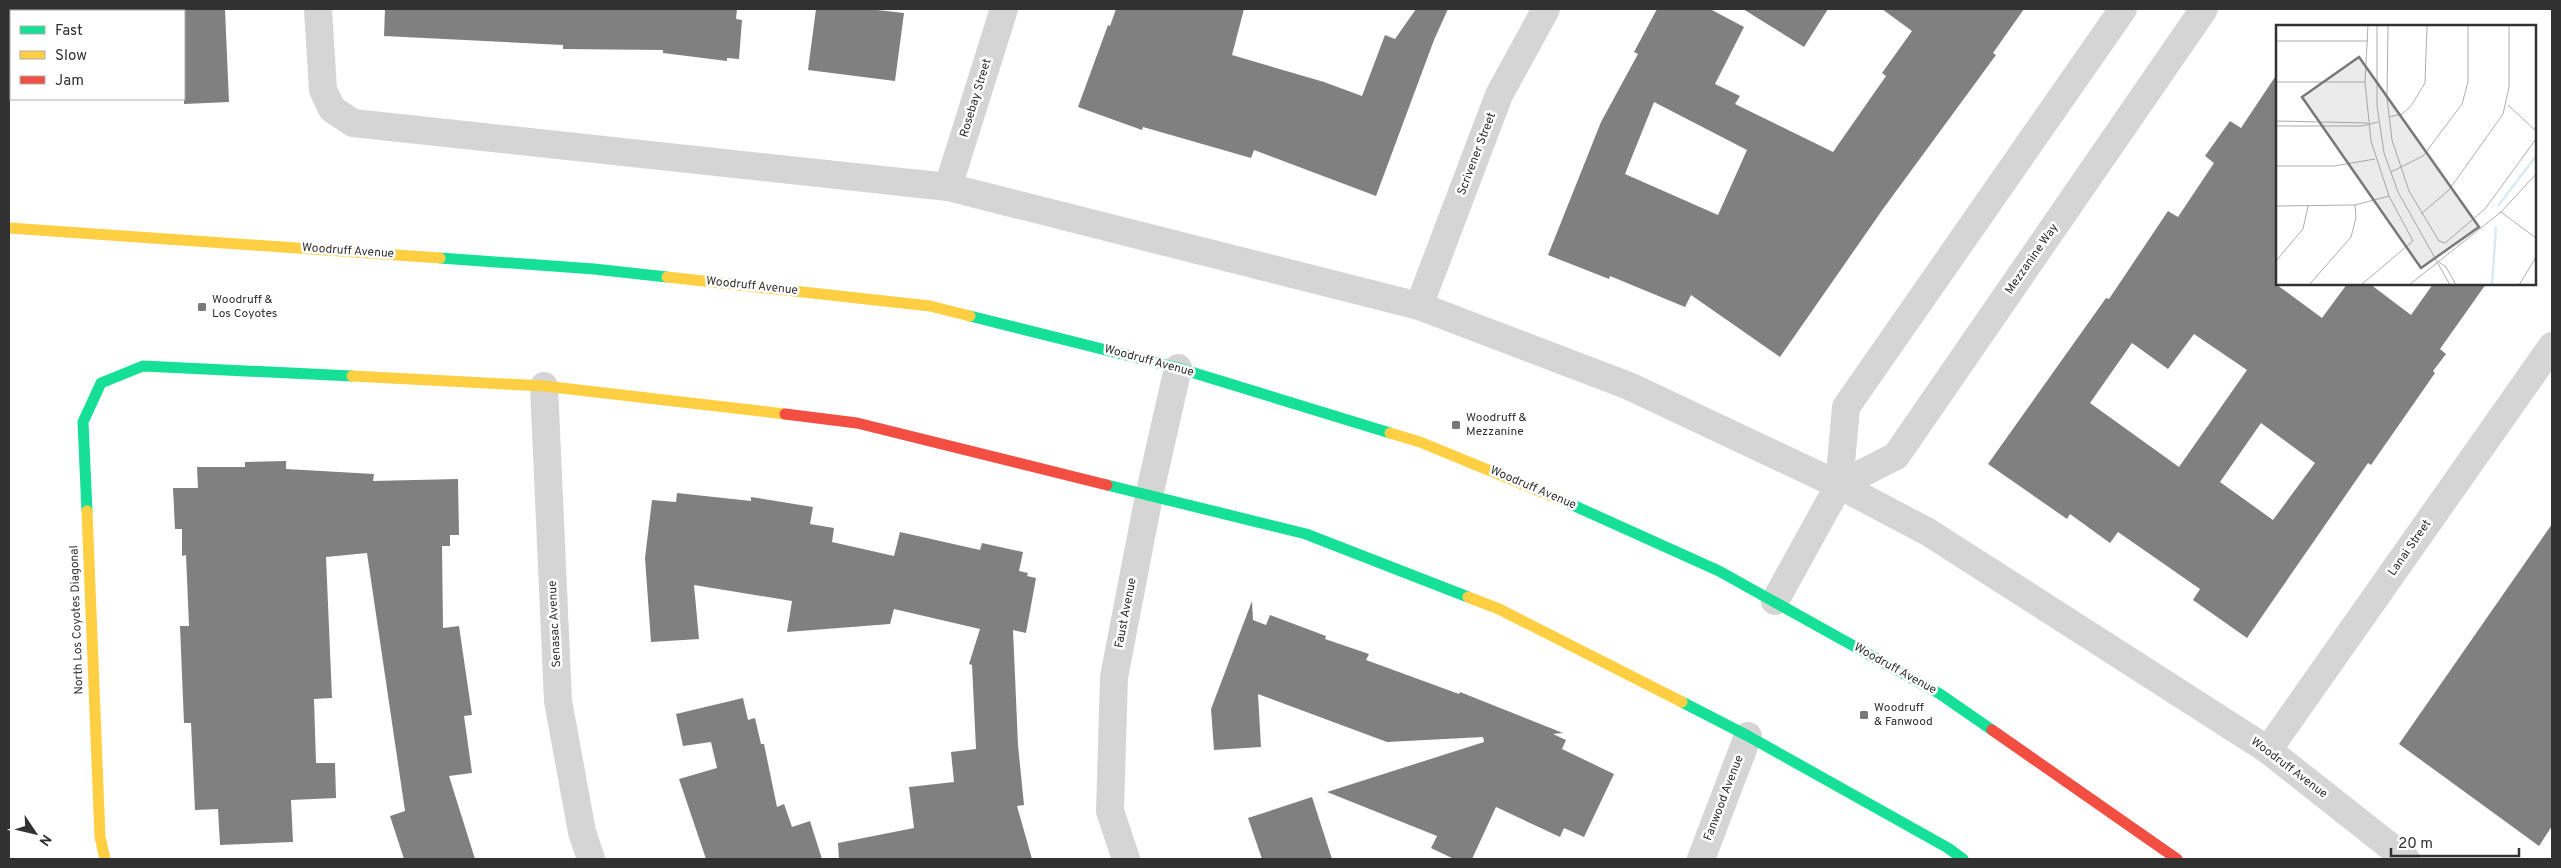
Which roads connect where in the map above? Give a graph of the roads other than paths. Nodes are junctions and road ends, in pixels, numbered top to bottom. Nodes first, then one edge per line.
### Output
1 (318, 9) edge
2 (1004, 9) edge
3 (1546, 9) edge
4 (2123, 9) edge
5 (2204, 9) edge
6 (948, 187) junction
7 (9, 228) edge
8 (1419, 306) junction
9 (2552, 346) edge
10 (1178, 368) junction
11 (544, 386) junction
12 (1839, 485) junction
13 (1149, 496) junction
14 (1775, 601) junction
15 (1748, 736) junction
16 (2268, 750) junction
17 (104, 859) edge
18 (591, 859) edge
19 (1126, 859) edge
20 (1701, 859) edge
21 (1963, 859) edge
22 (2177, 859) edge
23 (2406, 859) edge

1 - 6 street, Woodruff Avenue
2 - 6 street, Rosebay Street
3 - 8 street, Scrivener Street
4 - 12 street
5 - 12 street, Mezzanine Way
6 - 8 street, Woodruff Avenue
7 - 10 street, Woodruff Avenue
8 - 12 street, Woodruff Avenue
9 - 16 street, Lanai Street
10 - 13 street, Faust Avenue
10 - 14 street, Woodruff Avenue
11 - 13 street
11 - 17 street, North Los Coyotes Diagonal
11 - 18 street, Senasac Avenue
12 - 14 street
12 - 16 street, Woodruff Avenue
13 - 15 street
13 - 19 street, Faust Avenue
14 - 22 street, Woodruff Avenue
15 - 20 street, Fanwood Avenue
15 - 21 street
16 - 23 street, Woodruff Avenue

